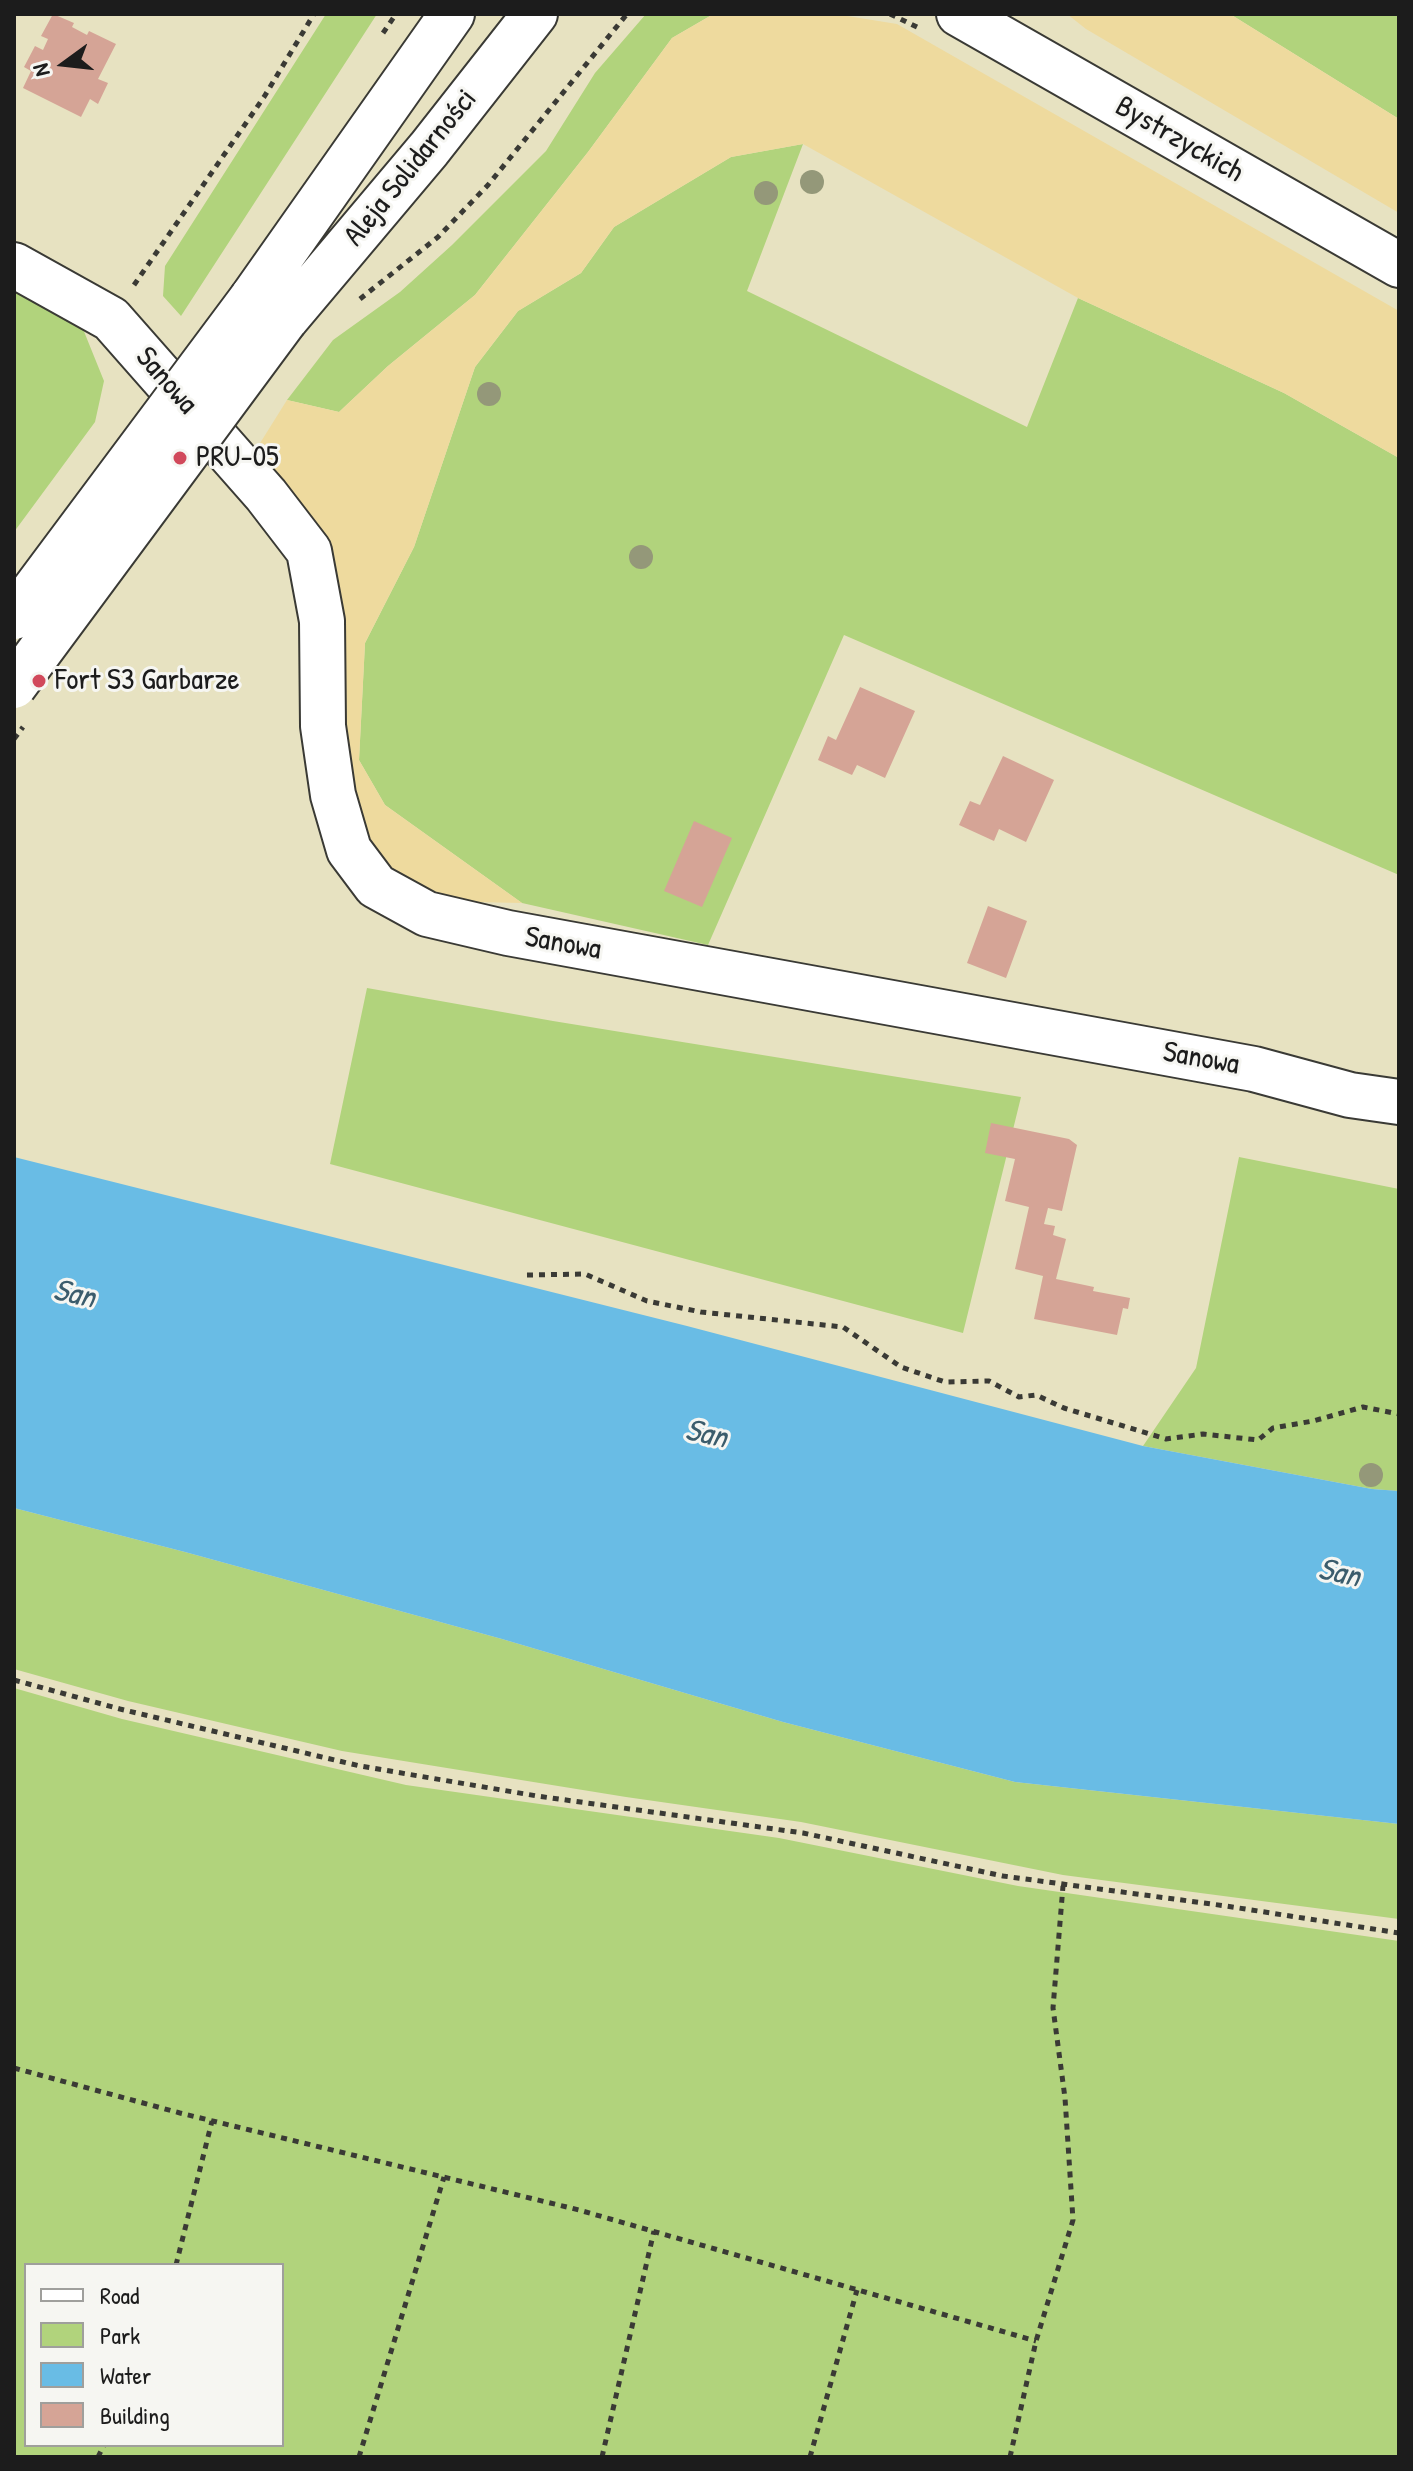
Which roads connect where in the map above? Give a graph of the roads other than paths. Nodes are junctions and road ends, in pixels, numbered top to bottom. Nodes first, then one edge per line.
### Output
1 (452, 14) edge
2 (535, 14) edge
3 (959, 14) edge
4 (14, 265) edge
5 (1399, 265) edge
6 (269, 309) junction
7 (14, 617) edge
8 (14, 686) edge
9 (1399, 1102) edge

1 - 6 main road, Aleja Solidarności
2 - 6 main road, Aleja Solidarności
3 - 5 main road, Bystrzyckich
4 - 9 main road, Sanowa
6 - 7 main road, bridge
6 - 8 main road, bridge

